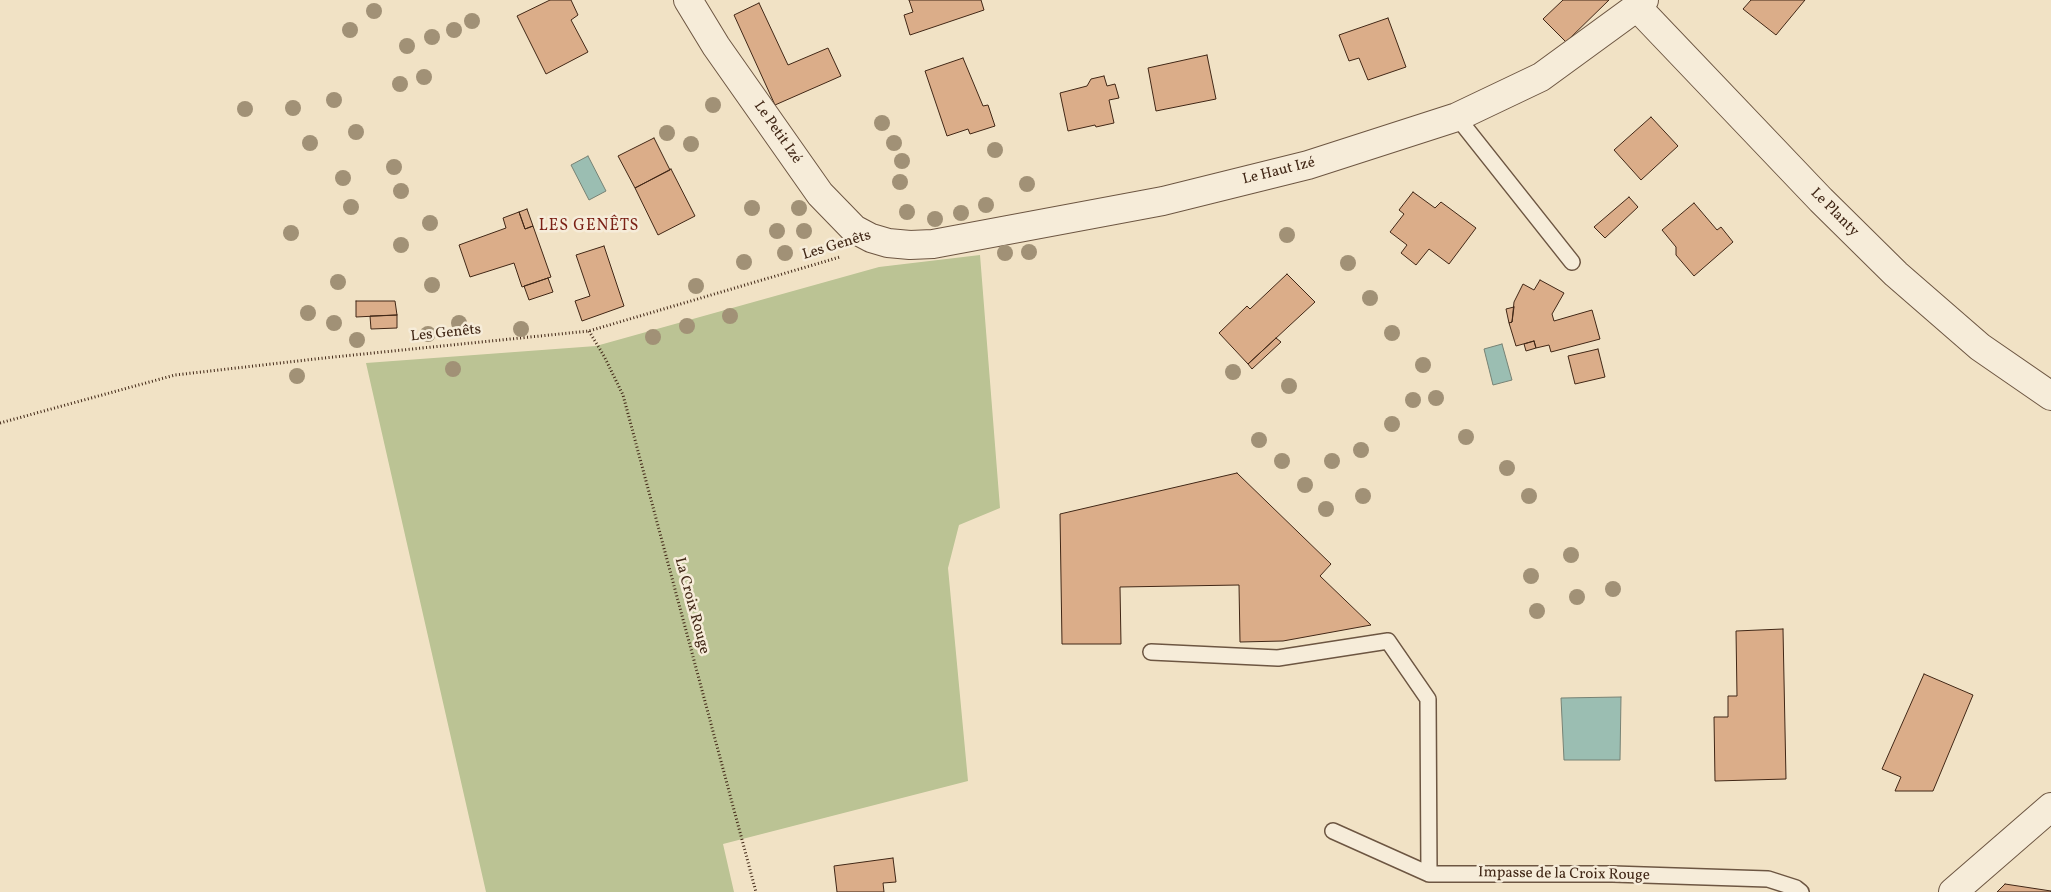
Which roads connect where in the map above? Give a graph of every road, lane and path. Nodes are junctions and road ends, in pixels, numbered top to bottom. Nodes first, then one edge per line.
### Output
1 (688, 0) edge
2 (1640, 3) edge
3 (1457, 117) junction
4 (888, 243) joint
5 (841, 256) dead end
6 (1572, 262) dead end
7 (589, 331) junction
8 (2051, 396) edge
9 (0, 423) edge
10 (1151, 652) dead end
11 (2051, 807) edge
12 (1333, 831) dead end
13 (1429, 874) junction
14 (756, 892) edge
15 (1801, 892) edge
16 (1953, 892) edge

1 - 4 street, Le Petit Izé
2 - 3 street, Le Haut Izé
2 - 8 street, Le Planty
3 - 4 street, Le Haut Izé
3 - 6 lane
5 - 7 path, Les Genêts
7 - 9 path, Les Genêts
7 - 14 path, La Croix Rouge
10 - 13 lane
11 - 16 street
12 - 13 lane, Impasse de la Croix Rouge
13 - 15 lane, Impasse de la Croix Rouge

